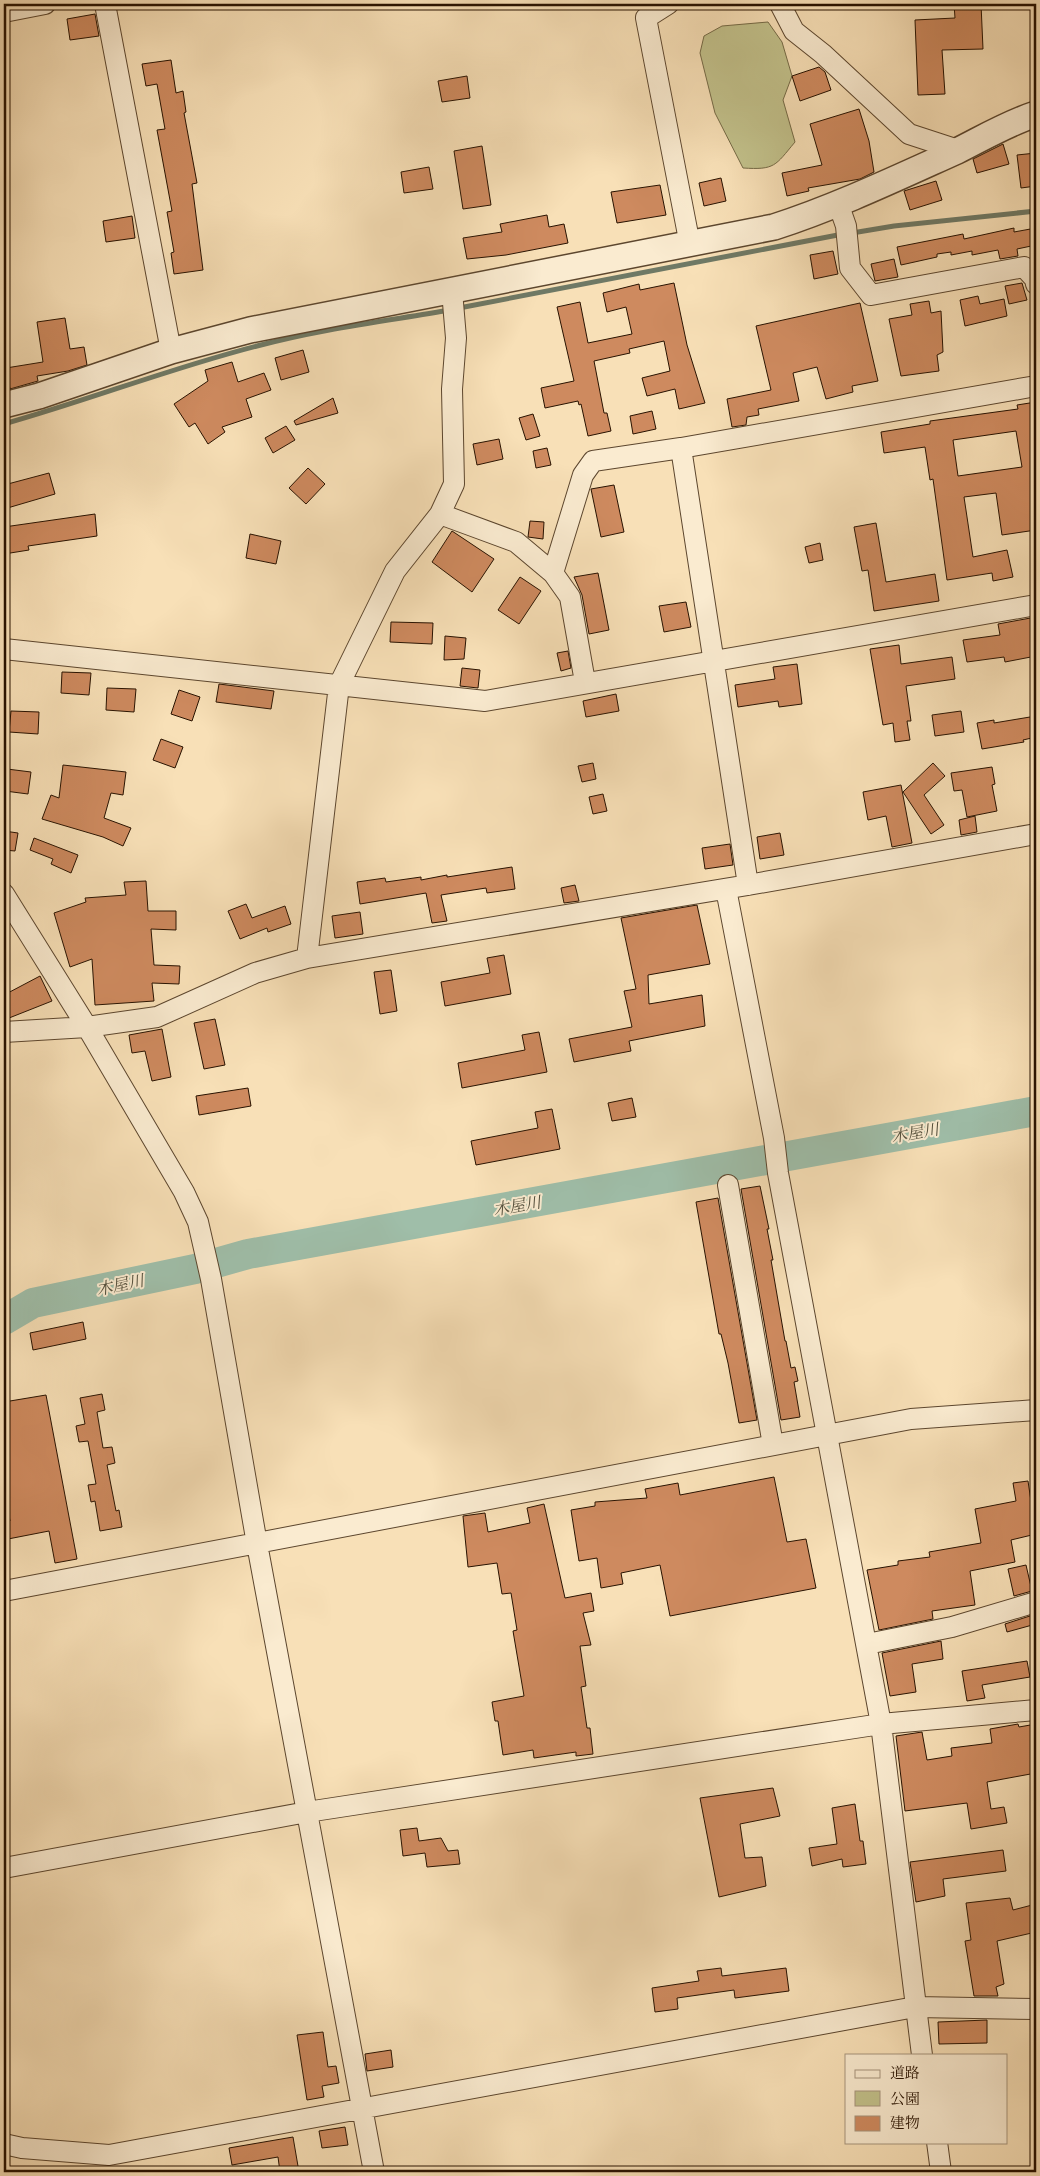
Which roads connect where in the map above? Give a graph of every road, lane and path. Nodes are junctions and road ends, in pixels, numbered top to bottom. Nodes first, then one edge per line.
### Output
1 (45, 4) edge
2 (105, 4) edge
3 (668, 4) edge
4 (780, 4) edge
5 (4, 12) edge
6 (1036, 114) edge
7 (958, 150) junction
8 (838, 203) junction
9 (690, 245) junction
10 (1036, 284) edge
11 (452, 291) junction
12 (171, 351) junction
13 (1036, 386) edge
14 (4, 405) edge
15 (681, 448) junction
16 (440, 514) junction
17 (553, 573) junction
18 (1036, 605) edge
19 (4, 649) edge
20 (714, 662) junction
21 (585, 682) junction
22 (340, 685) junction
23 (1036, 834) edge
24 (748, 885) junction
25 (726, 889) junction
26 (4, 894) edge
27 (307, 958) junction
28 (87, 1027) junction
29 (4, 1032) edge
30 (728, 1185) dead end
31 (1036, 1410) edge
32 (828, 1435) junction
33 (773, 1445) junction
34 (257, 1544) junction
35 (4, 1591) edge
36 (1036, 1602) edge
37 (866, 1644) junction
38 (1036, 1710) edge
39 (881, 1724) junction
40 (307, 1812) junction
41 (4, 1868) edge
42 (915, 2007) junction
43 (1036, 2009) edge
44 (922, 2054) edge
45 (362, 2109) junction
46 (4, 2144) edge
47 (937, 2144) edge
48 (374, 2172) edge
49 (941, 2172) edge

1 - 5 street
2 - 12 street
3 - 9 street
4 - 7 street
6 - 7 street
7 - 8 street
8 - 9 street
8 - 10 street
9 - 11 street
11 - 12 street
11 - 16 street
12 - 14 street
13 - 15 street
15 - 17 street
15 - 20 street
16 - 17 street
16 - 22 street
17 - 21 street
18 - 20 street
19 - 22 street
20 - 21 street
20 - 24 street
21 - 22 street
22 - 27 street
23 - 24 street
24 - 25 street
25 - 27 street
25 - 32 street
26 - 28 street
27 - 28 street
28 - 29 street
28 - 34 street
30 - 33 street
31 - 32 street
32 - 33 street
32 - 37 street
33 - 34 street
34 - 35 street
34 - 40 street
36 - 37 street
37 - 39 street
38 - 39 street
39 - 40 street
39 - 42 street
40 - 41 street
40 - 45 street
42 - 43 street
42 - 44 street
42 - 45 street
45 - 46 street
45 - 48 street
47 - 49 street

